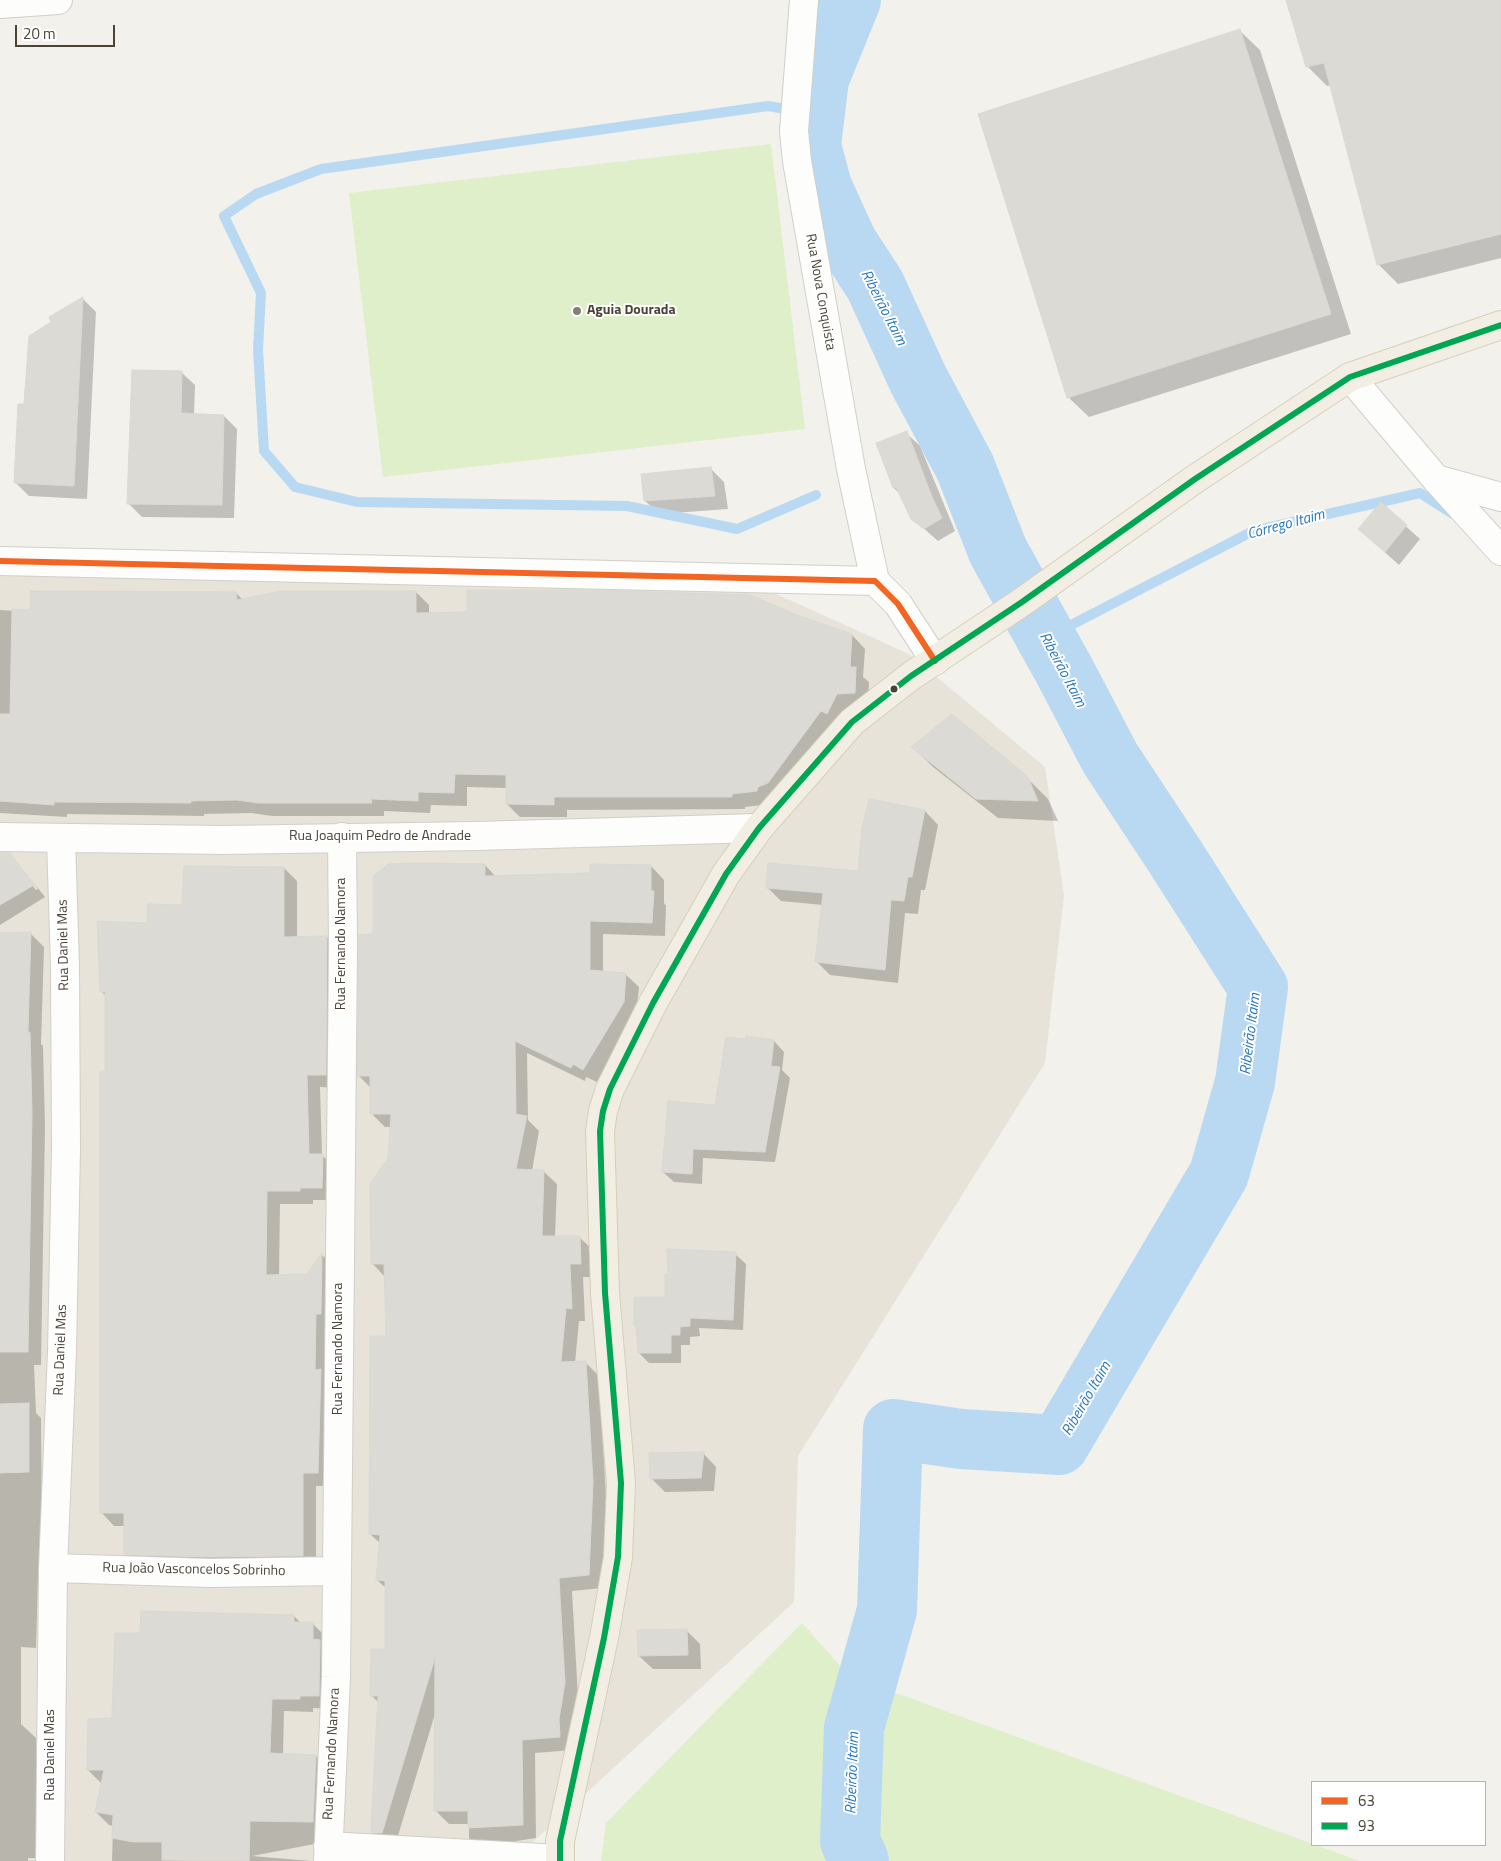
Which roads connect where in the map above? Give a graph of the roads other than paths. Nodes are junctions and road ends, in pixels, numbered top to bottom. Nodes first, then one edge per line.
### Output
1 (58, 0) edge
2 (804, 0) edge
3 (0, 4) edge
4 (1501, 325) edge
5 (1350, 377) junction
6 (1436, 479) junction
7 (1501, 497) edge
8 (1501, 550) edge
9 (0, 561) edge
10 (875, 581) junction
11 (935, 661) junction
12 (760, 828) junction
13 (0, 837) edge
14 (342, 837) junction
15 (61, 840) junction
16 (53, 1568) junction
17 (336, 1570) junction
18 (328, 1854) edge
19 (560, 1860) edge
20 (50, 1861) edge

1 - 3 street
2 - 10 street, Rua Nova Conquista
4 - 5 main road
5 - 6 street
5 - 11 main road
6 - 7 street
6 - 8 street
9 - 10 street
10 - 11 street
11 - 12 main road
12 - 14 street, Rua Joaquim Pedro de Andrade
12 - 19 main road
13 - 15 street, Rua Joaquim Pedro de Andrade
14 - 15 street, Rua Joaquim Pedro de Andrade
14 - 17 street, Rua Fernando Namora
15 - 16 street, Rua Daniel Mas
16 - 17 street, Rua João Vasconcelos Sobrinho
16 - 20 street, Rua Daniel Mas
17 - 18 street, Rua Fernando Namora
18 - 19 street

